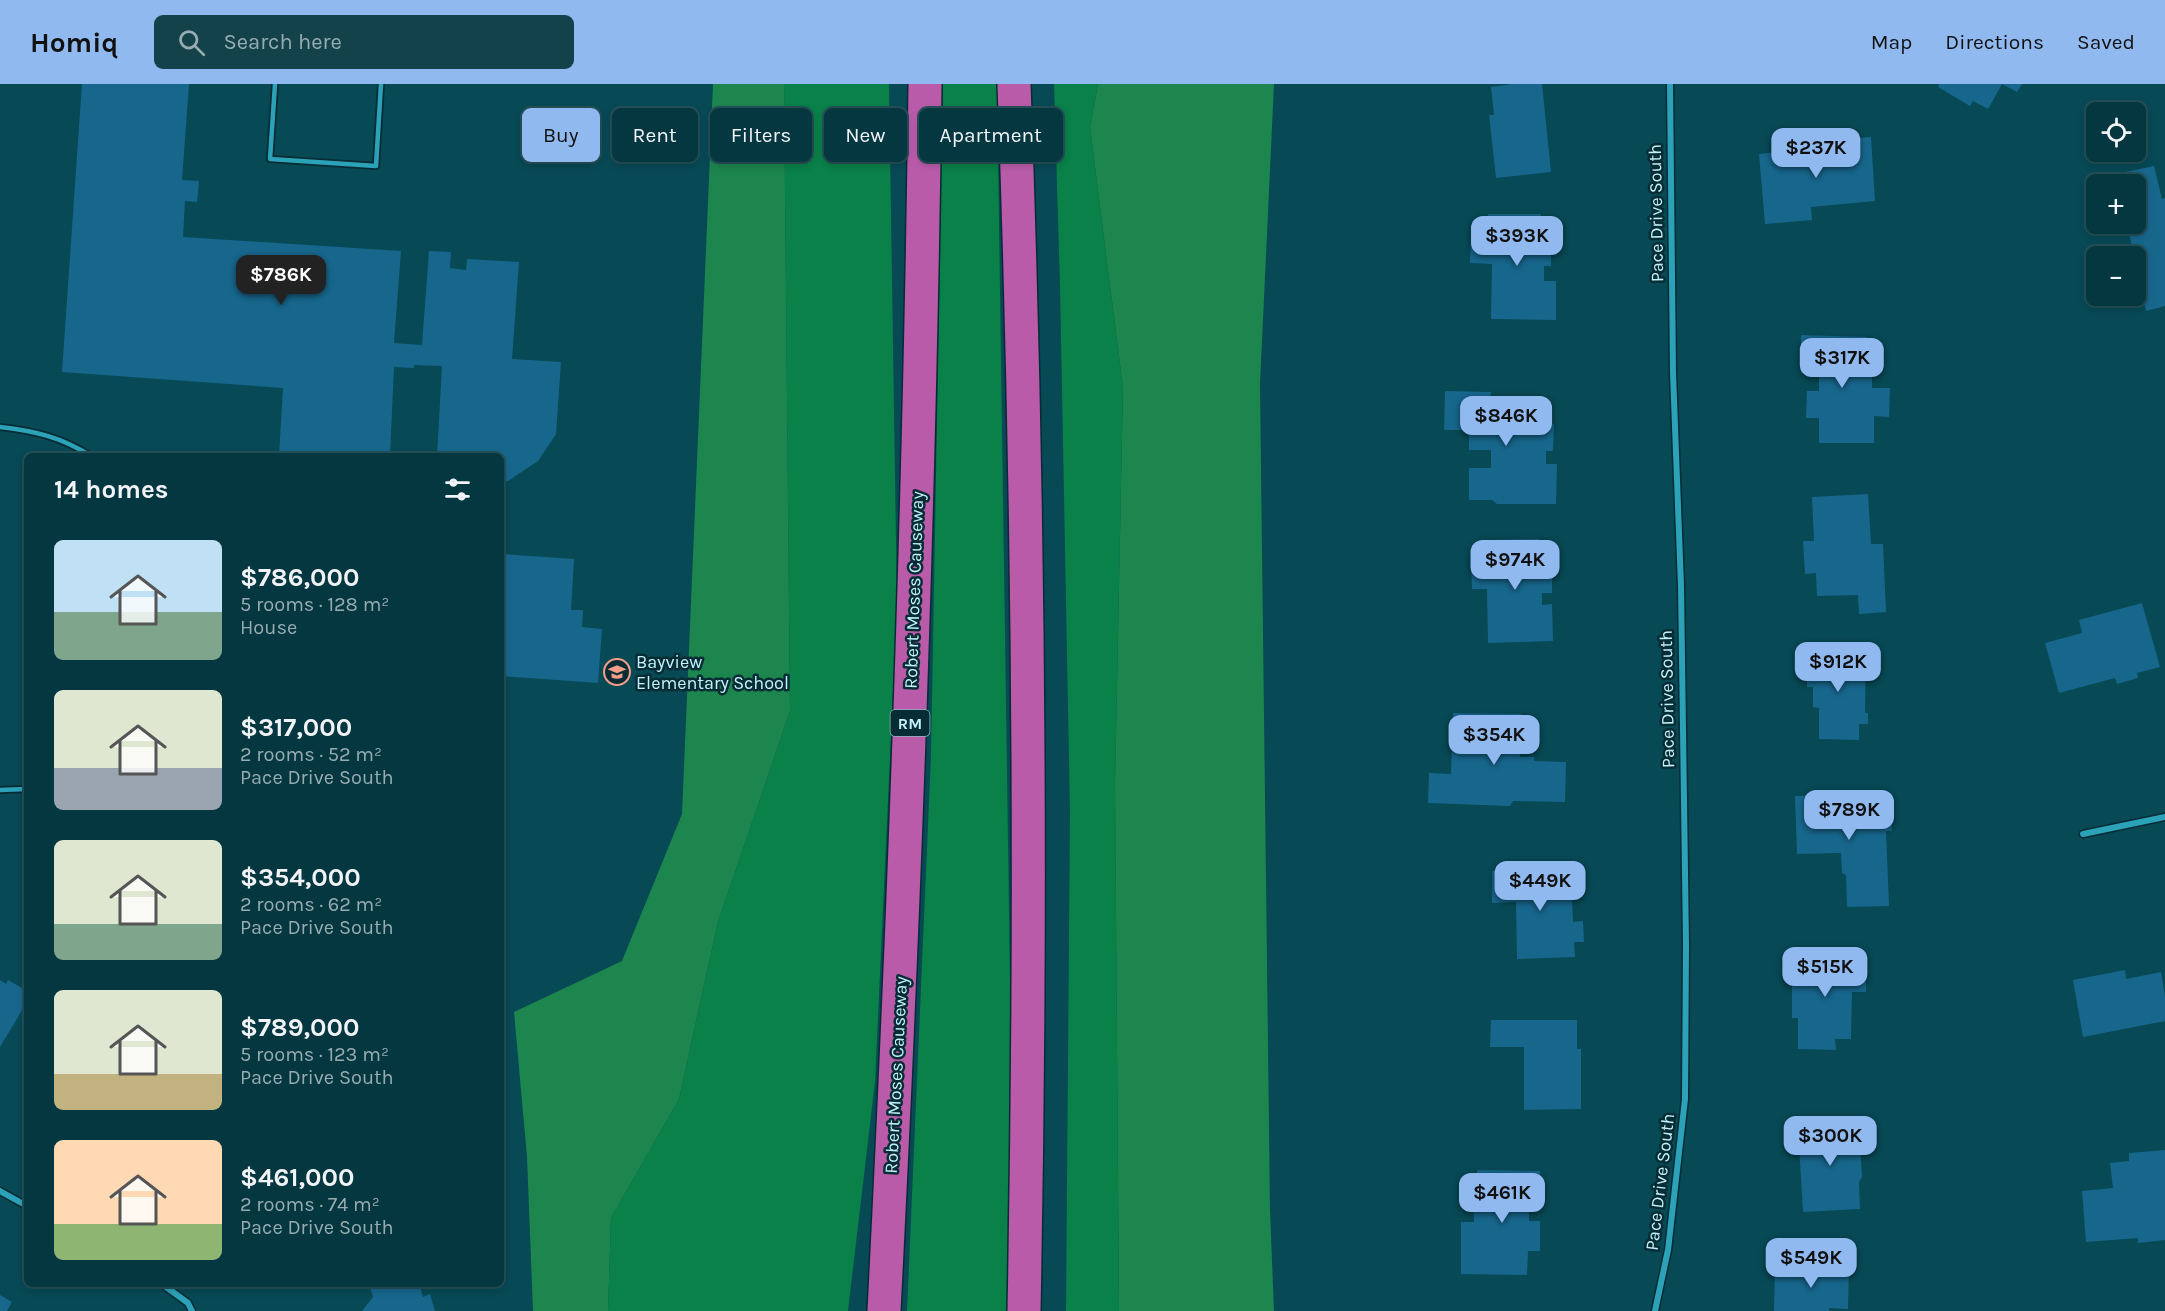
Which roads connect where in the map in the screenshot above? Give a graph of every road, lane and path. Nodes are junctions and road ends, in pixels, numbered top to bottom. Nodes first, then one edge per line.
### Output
1 (275, 84) edge
2 (381, 84) edge
3 (925, 84) edge
4 (1014, 84) edge
5 (1670, 84) edge
6 (0, 427) edge
7 (86, 453) edge
8 (24, 789) edge
9 (0, 790) edge
10 (2165, 817) edge
11 (2083, 834) dead end
12 (0, 1191) edge
13 (24, 1204) edge
14 (166, 1287) edge
15 (192, 1311) edge
16 (884, 1311) edge
17 (1024, 1311) edge
18 (1655, 1311) edge

1 - 2 lane
3 - 16 highway, Robert Moses Causeway / RM
4 - 17 highway
5 - 18 street, Pace Drive South
6 - 7 lane
8 - 9 lane
10 - 11 street
12 - 13 street
14 - 15 street

